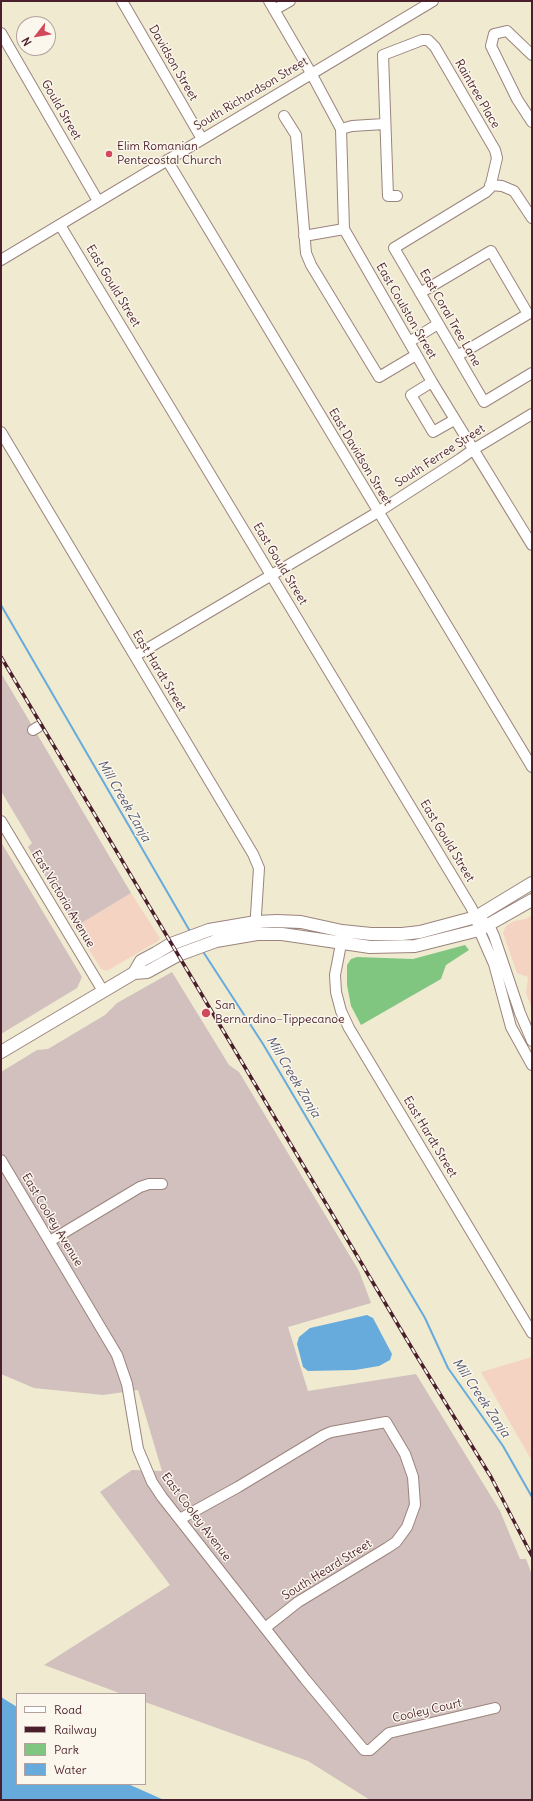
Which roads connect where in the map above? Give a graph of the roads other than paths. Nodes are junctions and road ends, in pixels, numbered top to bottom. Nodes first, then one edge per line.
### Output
1 (122, 1) edge
2 (269, 1) edge
3 (290, 1) edge
4 (433, 1) edge
5 (274, 10) junction
6 (1, 33) edge
7 (532, 55) edge
8 (311, 73) junction
9 (529, 111) edge
10 (284, 116) dead end
11 (532, 122) edge
12 (384, 124) junction
13 (341, 129) junction
14 (202, 139) junction
15 (167, 160) junction
16 (490, 185) junction
17 (396, 196) dead end
18 (98, 201) junction
19 (532, 218) edge
20 (60, 225) junction
21 (344, 229) junction
22 (304, 236) junction
23 (1, 260) edge
24 (420, 293) junction
25 (438, 324) junction
26 (409, 342) junction
27 (416, 355) junction
28 (457, 356) junction
29 (531, 377) edge
30 (432, 382) junction
31 (532, 414) edge
32 (454, 420) junction
33 (1, 432) edge
34 (474, 449) junction
35 (378, 512) junction
36 (532, 545) edge
37 (271, 574) junction
38 (135, 656) junction
39 (532, 767) edge
40 (1, 821) edge
41 (532, 883) edge
42 (532, 900) edge
43 (476, 917) junction
44 (256, 928) junction
45 (484, 928) junction
46 (342, 931) junction
47 (341, 944) junction
48 (134, 973) junction
49 (103, 991) junction
50 (532, 1041) edge
51 (1, 1052) edge
52 (532, 1065) edge
53 (1, 1160) edge
54 (162, 1184) dead end
55 (50, 1241) junction
56 (532, 1334) edge
57 (180, 1519) junction
58 (265, 1628) junction
59 (495, 1708) dead end
60 (370, 1750) joint

1 - 14 street, Davidson Street
2 - 5 street, East Coulston Street
3 - 5 street
4 - 8 street, South Richardson Street
5 - 8 street, East Coulston Street
6 - 18 street, Gould Street
7 - 9 street
8 - 13 street, East Coulston Street
8 - 14 street, South Richardson Street
9 - 11 street
10 - 22 street
12 - 13 street
12 - 16 street, Raintree Place
12 - 17 street
13 - 21 street, East Coulston Street
14 - 15 street, South Richardson Street
15 - 18 street, South Richardson Street
15 - 35 street, East Davidson Street
16 - 19 street
16 - 24 street, East Coral Tree Lane
18 - 20 street, South Richardson Street
20 - 23 street, South Richardson Street
20 - 37 street, East Gould Street
21 - 22 street
21 - 26 street, East Coulston Street
22 - 27 street
24 - 25 street, East Coral Tree Lane
24 - 28 street
25 - 26 street
25 - 28 street, East Coral Tree Lane
26 - 27 street, East Coulston Street
27 - 30 street, East Coulston Street
28 - 29 street, East Coral Tree Lane
30 - 32 street, East Coulston Street
30 - 32 street
31 - 34 street, South Ferree Street
32 - 34 street, East Coulston Street
33 - 38 street, East Hardt Street
34 - 35 street, South Ferree Street
34 - 36 street, East Coulston Street
35 - 37 street, South Ferree Street
35 - 39 street, East Davidson Street
37 - 38 street, South Ferree Street
37 - 43 street, East Gould Street
38 - 44 street, East Hardt Street
40 - 49 street, East Victoria Avenue
41 - 43 main road
42 - 45 main road
43 - 45 street, East Gould Street
43 - 46 main road
44 - 46 main road
44 - 47 main road
44 - 48 main road
44 - 48 main road
45 - 47 main road
45 - 50 street
45 - 52 street
46 - 47 main road
47 - 56 street, East Hardt Street
48 - 49 main road
49 - 51 main road
53 - 55 street, East Cooley Avenue
54 - 55 street
55 - 57 street, East Cooley Avenue
57 - 58 street, East Cooley Avenue
57 - 58 street, South Heard Street
58 - 60 street, East Cooley Avenue
59 - 60 street, Cooley Court

